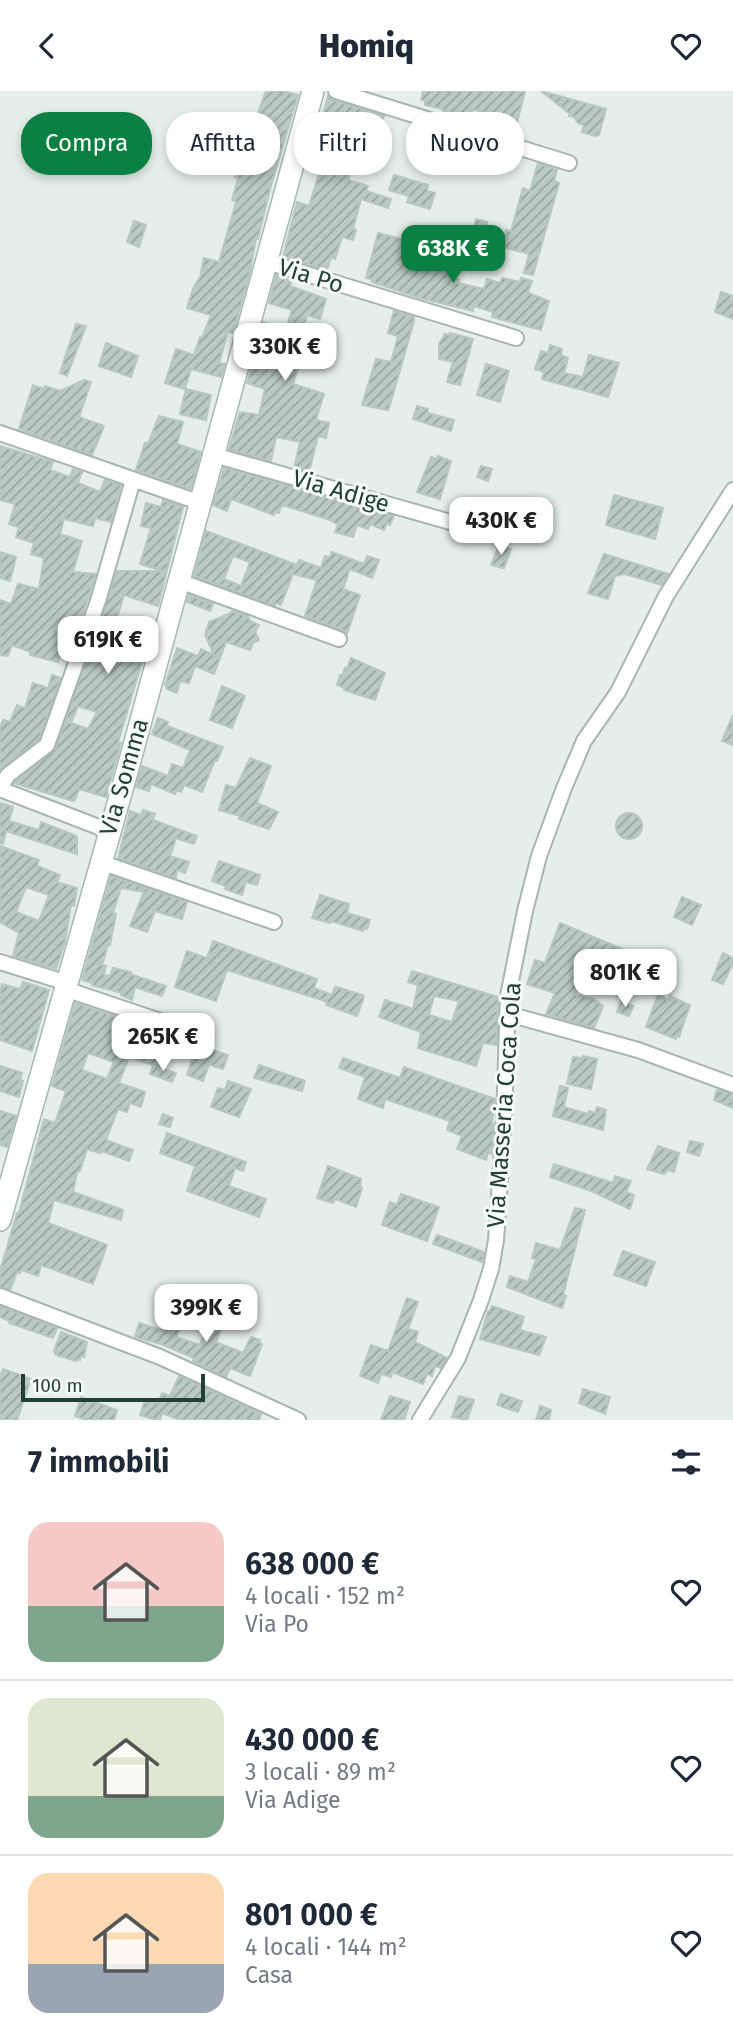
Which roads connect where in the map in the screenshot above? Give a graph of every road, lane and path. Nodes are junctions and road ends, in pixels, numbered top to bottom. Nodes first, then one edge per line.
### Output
1 (313, 91) edge
2 (336, 91) edge
3 (569, 163) dead end
4 (267, 262) junction
5 (516, 338) dead end
6 (0, 433) edge
7 (214, 455) junction
8 (133, 480) junction
9 (733, 490) edge
10 (201, 503) junction
11 (468, 527) dead end
12 (179, 581) junction
13 (339, 639) dead end
14 (0, 788) edge
15 (109, 831) junction
16 (100, 862) junction
17 (274, 922) dead end
18 (0, 962) edge
19 (66, 986) junction
20 (508, 1014) junction
21 (178, 1027) dead end
22 (733, 1085) edge
23 (0, 1220) edge
24 (0, 1296) edge
25 (298, 1420) edge
26 (420, 1420) edge

1 - 4 street, Via Somma
2 - 3 street
4 - 5 street, Via Po
4 - 7 street, Via Somma
6 - 8 street
7 - 10 street, Via Somma
7 - 11 street, Via Adige
8 - 10 street
8 - 14 street
9 - 20 street, Via Masseria Coca Cola
10 - 12 street, Via Somma
12 - 13 street
12 - 15 street, Via Somma
14 - 15 street
15 - 16 street, Via Somma
16 - 17 street
16 - 19 street, Via Somma
18 - 19 street
19 - 21 street
19 - 23 street, Via Somma
20 - 22 street
20 - 26 street, Via Masseria Coca Cola
24 - 25 street

